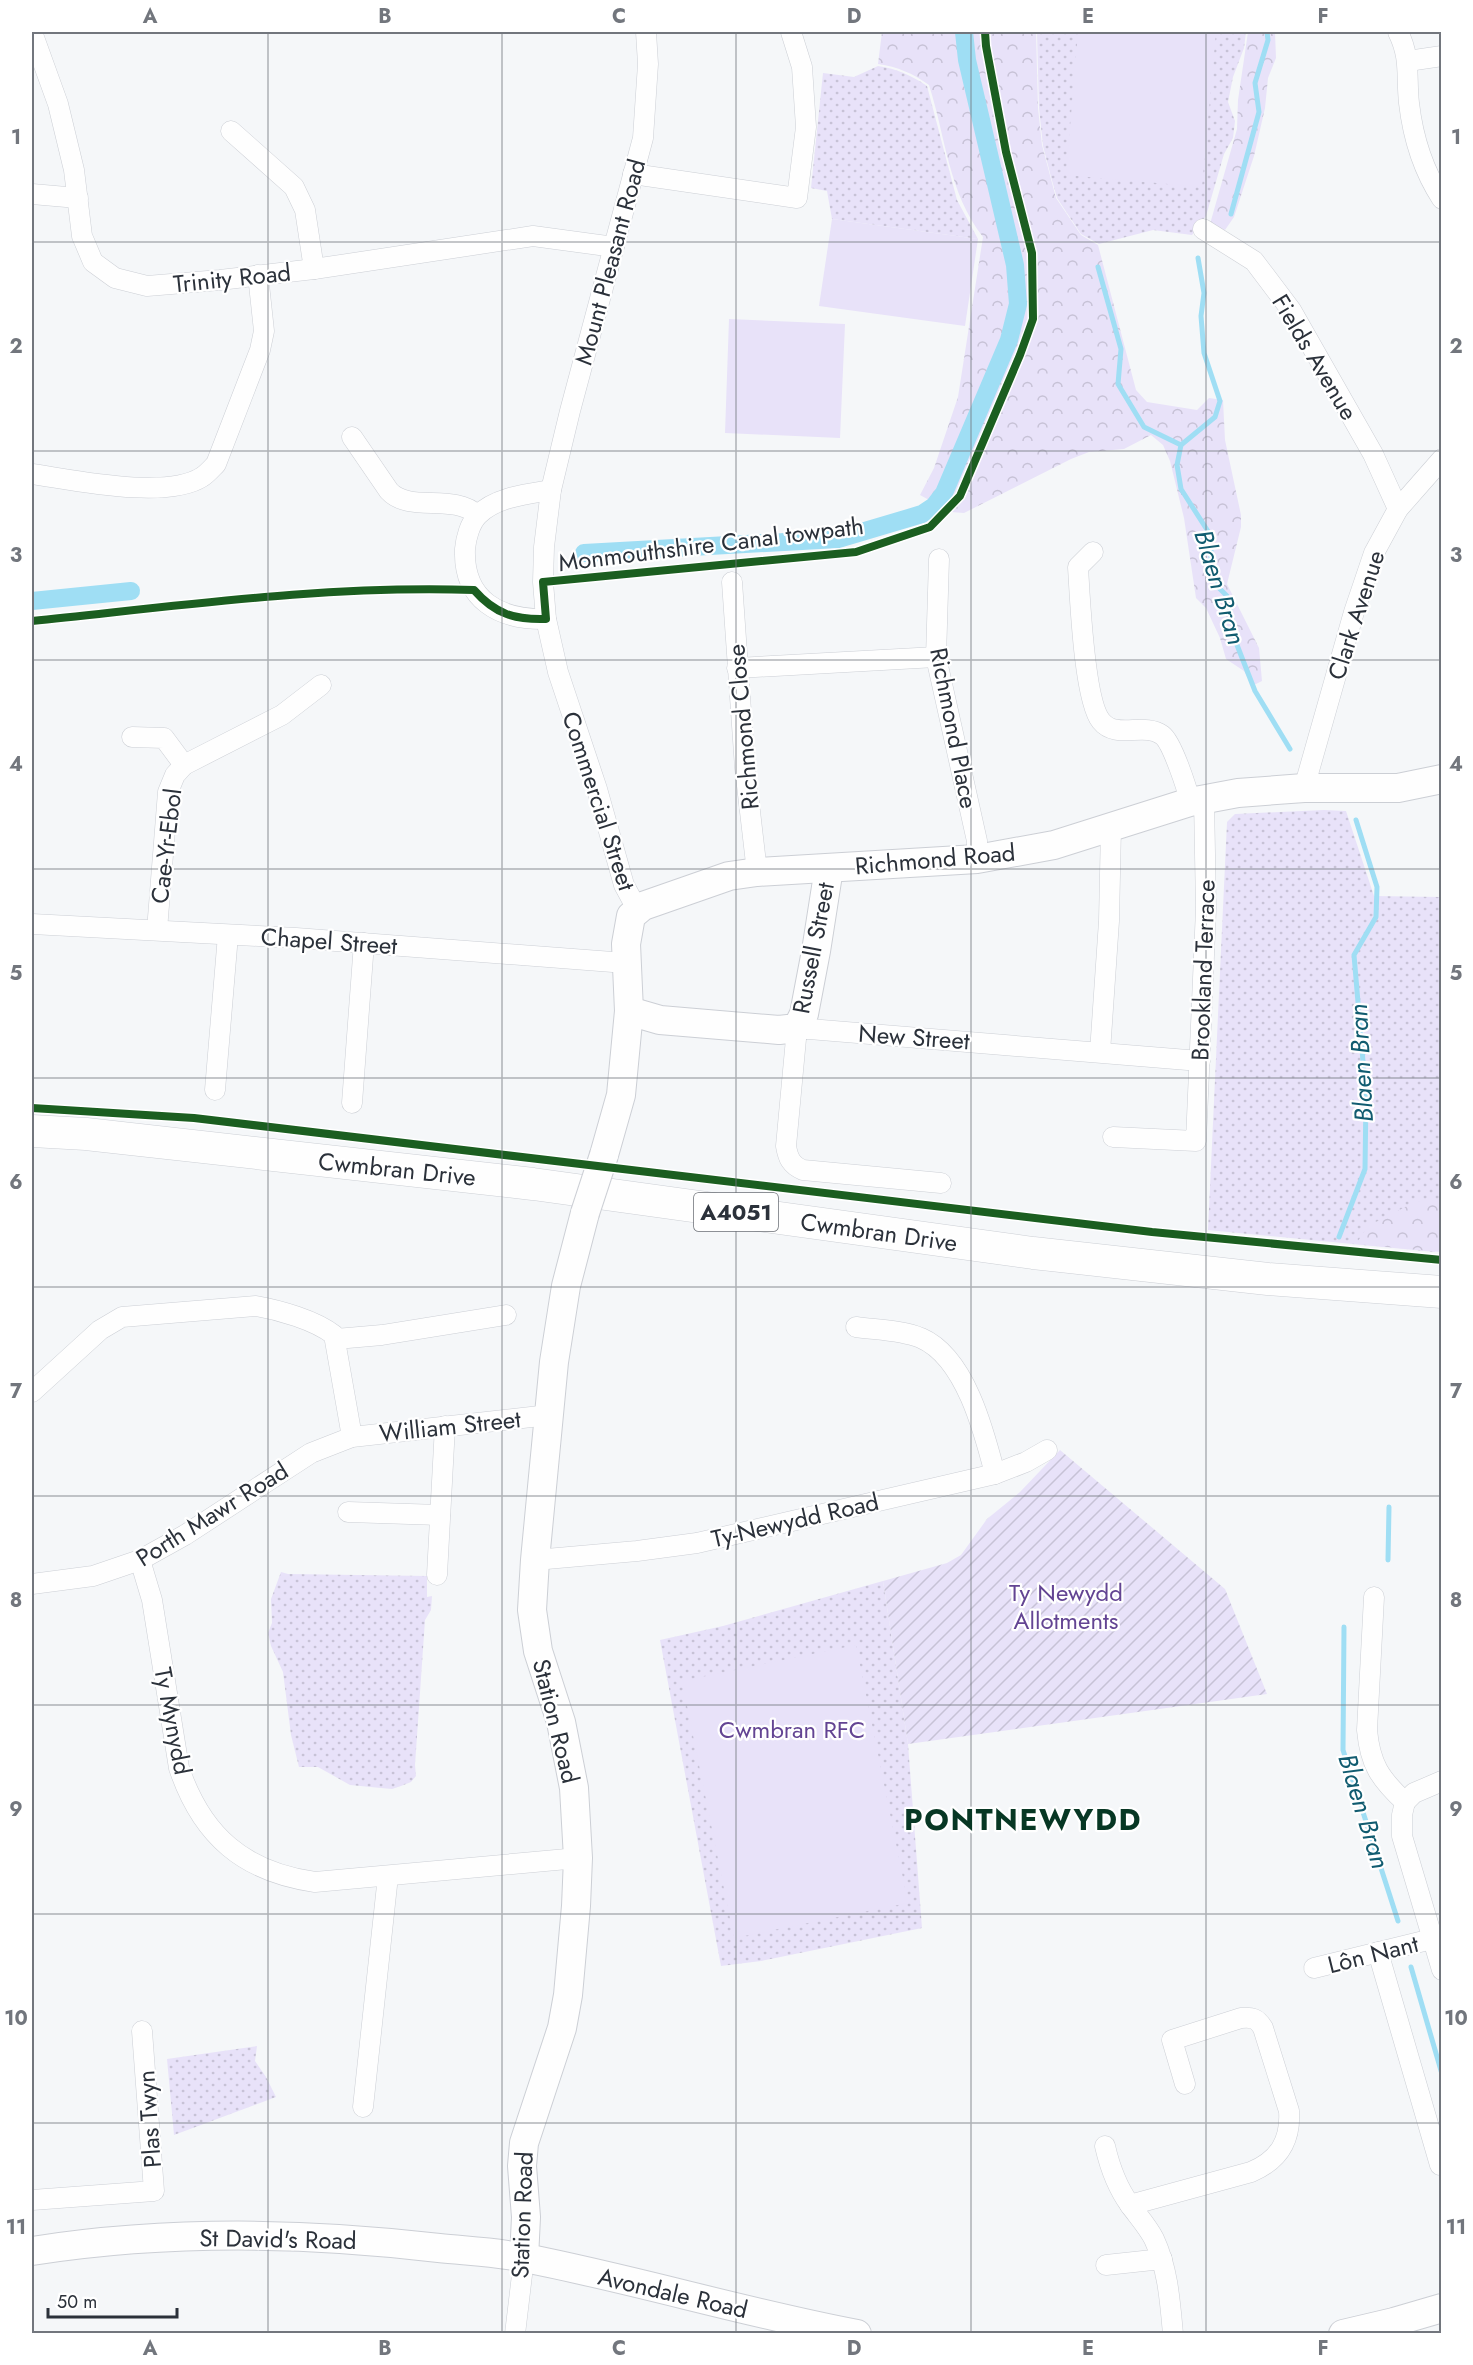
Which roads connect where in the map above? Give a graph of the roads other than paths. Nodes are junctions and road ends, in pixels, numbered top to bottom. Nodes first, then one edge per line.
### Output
1 (32, 32) edge
2 (646, 32) edge
3 (791, 32) edge
4 (1398, 32) edge
5 (1442, 56) edge
6 (1408, 61) junction
7 (231, 131) dead end
8 (633, 174) junction
9 (32, 194) edge
10 (78, 198) junction
11 (1442, 199) edge
12 (1203, 229) dead end
13 (614, 247) junction
14 (314, 269) junction
15 (258, 275) junction
16 (352, 437) dead end
17 (1442, 459) edge
18 (32, 474) edge
19 (551, 490) junction
20 (1398, 509) junction
21 (477, 515) junction
22 (1093, 552) dead end
23 (939, 560) dead end
24 (732, 582) dead end
25 (546, 619) junction
26 (936, 657) junction
27 (737, 668) junction
28 (321, 685) dead end
29 (132, 737) dead end
30 (184, 765) junction
31 (1442, 779) edge
32 (1304, 788) junction
33 (1197, 801) junction
34 (1111, 827) junction
35 (977, 859) junction
36 (829, 868) junction
37 (757, 872) junction
38 (637, 909) junction
39 (32, 924) edge
40 (157, 930) junction
41 (228, 935) junction
42 (364, 943) junction
43 (626, 963) junction
44 (628, 1011) junction
45 (797, 1028) junction
46 (1100, 1052) junction
47 (1200, 1061) junction
48 (215, 1090) dead end
49 (352, 1103) dead end
50 (32, 1131) edge
51 (1113, 1137) dead end
52 (940, 1184) dead end
53 (585, 1213) joint
54 (1442, 1292) edge
55 (506, 1315) dead end
56 (856, 1327) dead end
57 (336, 1340) junction
58 (32, 1392) edge
59 (549, 1415) junction
60 (446, 1426) junction
61 (352, 1437) junction
62 (1047, 1450) dead end
63 (995, 1474) junction
64 (348, 1512) dead end
65 (440, 1515) junction
66 (140, 1560) junction
67 (535, 1560) junction
68 (436, 1575) dead end
69 (32, 1584) edge
70 (1374, 1597) dead end
71 (1442, 1781) edge
72 (1406, 1802) junction
73 (578, 1858) junction
74 (388, 1876) junction
75 (1432, 1940) junction
76 (1378, 1953) junction
77 (1314, 1968) dead end
78 (1442, 1970) edge
79 (142, 2031) dead end
80 (1185, 2084) dead end
81 (363, 2106) dead end
82 (1105, 2146) dead end
83 (1440, 2165) edge
84 (32, 2200) edge
85 (1130, 2205) junction
86 (32, 2251) edge
87 (524, 2258) junction
88 (1162, 2259) junction
89 (1106, 2265) dead end
90 (1442, 2308) edge
91 (515, 2334) edge
92 (857, 2334) edge
93 (1173, 2334) edge
94 (1343, 2334) edge

1 - 10 street, Trinity Road
2 - 8 street, Mount Pleasant Road
3 - 8 street
4 - 6 street
5 - 6 street
6 - 11 street
7 - 14 street
8 - 13 street, Mount Pleasant Road
9 - 10 street
10 - 15 street, Trinity Road
12 - 20 street, Fields Avenue
13 - 14 street, Trinity Road
13 - 19 street, Mount Pleasant Road
14 - 15 street, Trinity Road
15 - 18 street
16 - 21 street
17 - 20 street, Clark Avenue
19 - 21 street
19 - 25 street, Commercial Street
20 - 32 street, Clark Avenue
21 - 25 street
22 - 33 street, Brookland Terrace
23 - 26 street, Richmond Place
24 - 27 street, Richmond Close
25 - 38 street, Commercial Street
26 - 27 street
26 - 35 street, Richmond Place
27 - 37 street, Richmond Close
28 - 30 street, Cae-Yr-Ebol
29 - 30 street, Cae-Yr-Ebol
30 - 40 street, Cae-Yr-Ebol
31 - 32 street, Richmond Road
32 - 33 street, Richmond Road
33 - 34 street, Richmond Road
33 - 47 street, Brookland Terrace
34 - 35 street, Richmond Road
34 - 46 street
35 - 36 street, Richmond Road
36 - 37 street, Richmond Road
36 - 45 street, Russell Street
37 - 38 street, Richmond Road
38 - 43 street, Commercial Street
39 - 40 street, Chapel Street
40 - 41 street, Chapel Street
41 - 42 street, Chapel Street
41 - 48 street
42 - 43 street, Chapel Street
42 - 49 street
43 - 44 street, Commercial Street
44 - 45 street, New Street
44 - 53 street, Commercial Street, bridge
45 - 46 street, New Street
45 - 52 street
46 - 47 street, New Street
47 - 51 street, Brookland Terrace
50 - 54 main road, Cwmbran Drive / A4051
53 - 59 street, Station Road
55 - 57 street
56 - 63 street
57 - 58 street
57 - 61 street
59 - 60 street, William Street
59 - 67 street, Station Road
60 - 61 street, William Street
60 - 65 street
61 - 66 street, Porth Mawr Road
62 - 63 street, Ty-Newydd Road
63 - 67 street, Ty-Newydd Road
64 - 65 street
65 - 68 street
66 - 69 street, Porth Mawr Road
66 - 74 street, Ty Mynydd
67 - 73 street, Station Road
70 - 72 street
71 - 72 street
72 - 75 street
73 - 74 street, Ty Mynydd
73 - 87 street, Station Road
74 - 81 street
75 - 76 street, Lôn Nant
75 - 78 street
76 - 77 street, Lôn Nant
76 - 83 street
79 - 84 street, Plas Twyn
80 - 85 street
82 - 85 street
85 - 88 street
86 - 87 street, St David's Road
87 - 91 street, Station Road
87 - 92 street, Avondale Road
88 - 89 street
88 - 93 street
90 - 94 street

